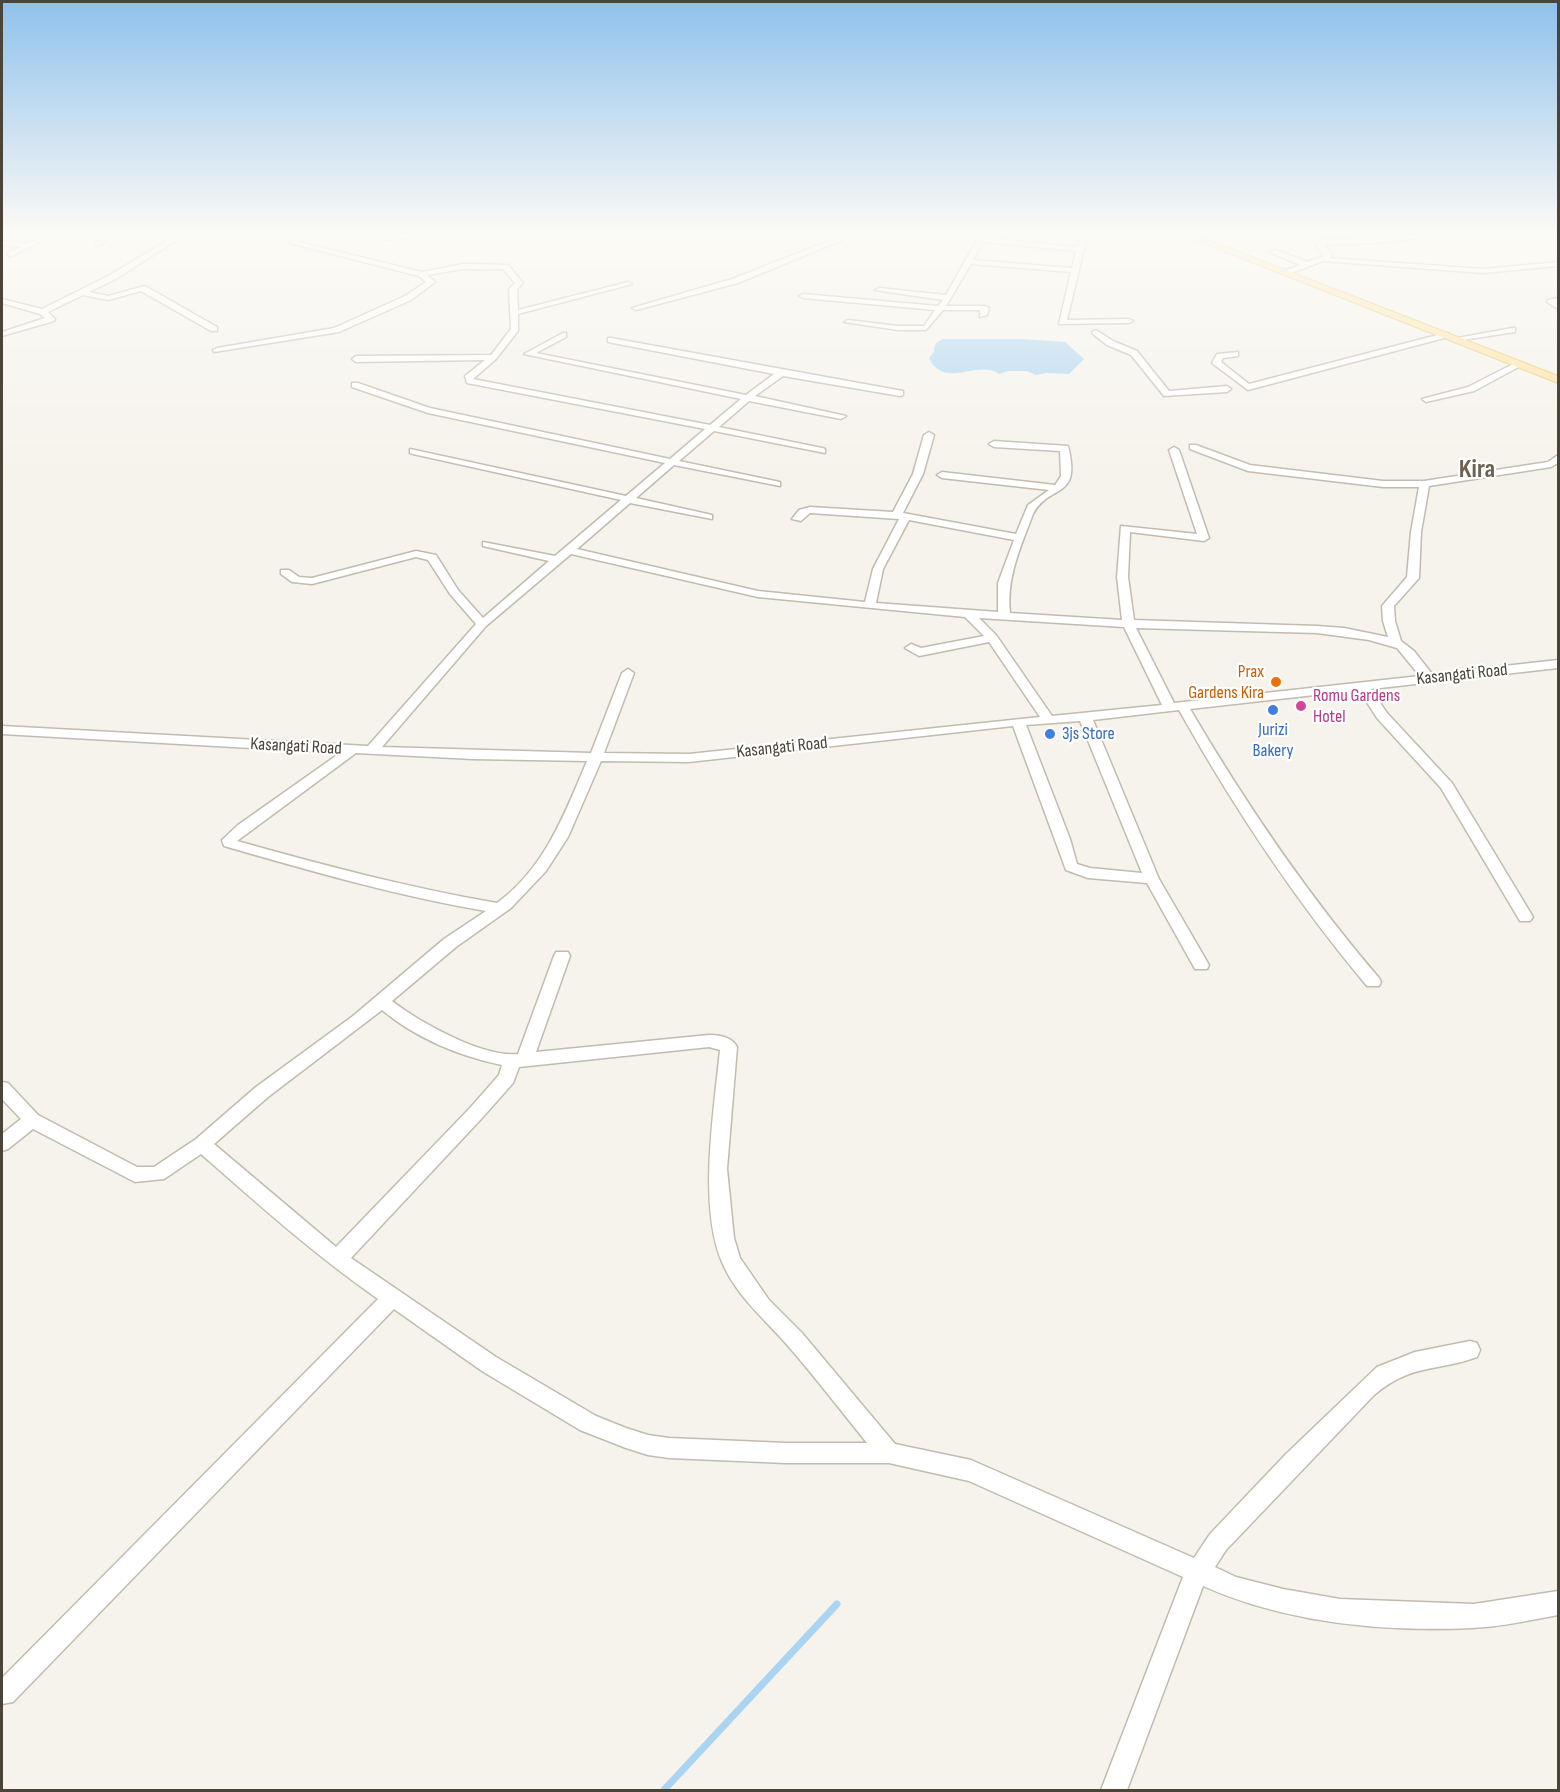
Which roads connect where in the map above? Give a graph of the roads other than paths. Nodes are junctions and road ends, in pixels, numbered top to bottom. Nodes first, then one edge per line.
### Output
1 (47, 315) edge
2 (189, 315) edge
3 (371, 315) edge
4 (513, 315) edge
5 (935, 315) edge
6 (1064, 315) edge
7 (1393, 315) edge
8 (1129, 321) dead end
9 (848, 322) dead end
10 (214, 329) dead end
11 (1512, 330) dead end
12 (1096, 332) dead end
13 (2, 334) edge
14 (563, 335) dead end
15 (1445, 335) junction
16 (1456, 339) junction
17 (611, 340) dead end
18 (217, 350) dead end
19 (1235, 354) dead end
20 (493, 357) junction
21 (356, 359) dead end
22 (1520, 364) junction
23 (780, 374) junction
24 (1558, 380) edge
25 (355, 385) dead end
26 (1227, 389) dead end
27 (900, 393) dead end
28 (747, 398) junction
29 (1425, 399) dead end
30 (841, 416) dead end
31 (711, 429) junction
32 (929, 435) dead end
33 (994, 444) dead end
34 (1193, 447) dead end
35 (1174, 450) dead end
36 (413, 451) dead end
37 (822, 451) dead end
38 (1558, 458) edge
39 (671, 463) junction
40 (942, 475) dead end
41 (776, 484) dead end
42 (1424, 484) junction
43 (1056, 488) junction
44 (629, 500) junction
45 (901, 515) junction
46 (708, 517) dead end
47 (797, 519) dead end
48 (1020, 538) junction
49 (487, 544) dead end
50 (569, 549) junction
51 (556, 560) junction
52 (285, 572) dead end
53 (870, 605) junction
54 (967, 612) junction
55 (1004, 614) junction
56 (1128, 622) junction
57 (482, 624) junction
58 (992, 638) junction
59 (1396, 643) junction
60 (911, 648) dead end
61 (1558, 664) edge
62 (628, 673) dead end
63 (1429, 679) junction
64 (1363, 686) junction
65 (1176, 707) junction
66 (1084, 717) junction
67 (1049, 721) junction
68 (1018, 722) junction
69 (2, 730) edge
70 (354, 749) junction
71 (373, 749) junction
72 (596, 756) junction
73 (1152, 879) junction
74 (499, 908) junction
75 (1525, 917) dead end
76 (562, 956) dead end
77 (1201, 965) dead end
78 (1373, 982) dead end
79 (382, 1001) junction
80 (519, 1060) junction
81 (2, 1088) edge
82 (32, 1120) junction
83 (2, 1144) edge
84 (202, 1144) junction
85 (337, 1259) junction
86 (393, 1297) junction
87 (1470, 1350) dead end
88 (890, 1453) junction
89 (1198, 1571) junction
90 (1558, 1603) edge
91 (4, 1693) dead end
92 (1114, 1791) edge

1 - 13 street
2 - 10 street
3 - 18 street
4 - 20 street
5 - 9 street
6 - 8 street
7 - 15 main road
11 - 16 street
12 - 26 street
14 - 28 street
15 - 16 main road
15 - 19 street
16 - 22 main road
17 - 23 street
20 - 21 street
20 - 31 street
22 - 24 main road
22 - 29 street
23 - 27 street
23 - 28 street
25 - 39 street
28 - 30 street
28 - 31 street
31 - 37 street
31 - 39 street
32 - 45 street
33 - 43 street
34 - 42 street
35 - 56 street
36 - 44 street
38 - 42 street
39 - 41 street
39 - 44 street
40 - 43 street
42 - 59 street
43 - 48 street
44 - 46 street
44 - 50 street
45 - 47 street
45 - 48 street
45 - 53 street
48 - 55 street
49 - 51 street
50 - 51 street
50 - 53 street
51 - 57 street
52 - 57 street
53 - 54 street
54 - 55 street
54 - 58 street
55 - 56 street
56 - 59 street
56 - 65 street
57 - 71 street
58 - 60 street
58 - 67 street
59 - 63 street
61 - 63 street, Kasangati Road
62 - 72 street
63 - 64 street, Kasangati Road
64 - 65 street, Kasangati Road
64 - 75 street
65 - 66 street, Kasangati Road
65 - 78 street
66 - 67 street, Kasangati Road
66 - 73 street
67 - 68 street, Kasangati Road
68 - 72 street, Kasangati Road
68 - 73 street
69 - 70 street, Kasangati Road
70 - 71 street, Kasangati Road
70 - 74 street
71 - 72 street, Kasangati Road
72 - 74 street
73 - 77 street
74 - 79 street
76 - 80 street
79 - 80 street
79 - 84 street
80 - 85 street
80 - 88 street
81 - 82 street
82 - 83 street
82 - 84 street
84 - 85 street
85 - 86 street
86 - 88 street
86 - 91 street
87 - 89 street
88 - 89 street
89 - 90 street
89 - 92 street

